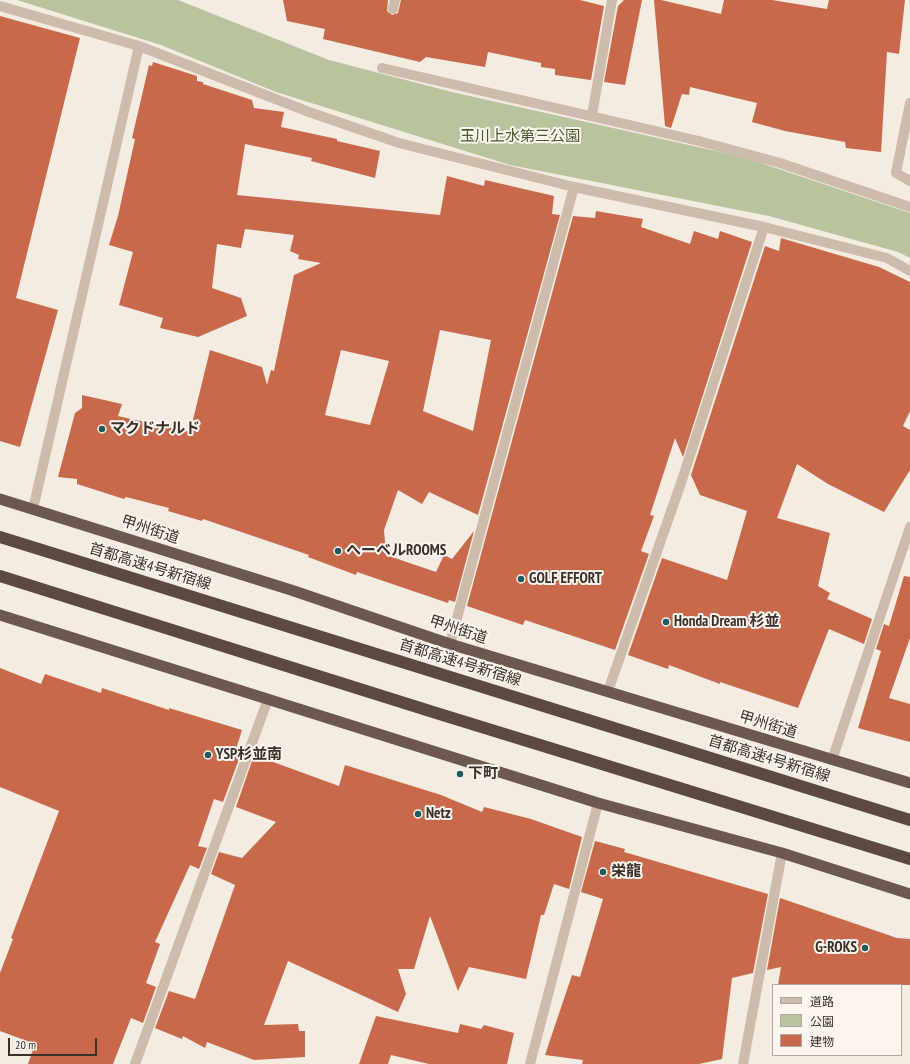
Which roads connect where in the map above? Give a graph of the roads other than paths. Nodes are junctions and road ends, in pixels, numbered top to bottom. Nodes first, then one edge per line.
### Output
1 (612, 0) edge
2 (0, 6) edge
3 (140, 46) junction
4 (382, 68) dead end
5 (910, 103) edge
6 (592, 116) junction
7 (910, 181) edge
8 (574, 187) junction
9 (910, 207) edge
10 (764, 227) junction
11 (910, 271) edge
12 (0, 499) edge
13 (33, 509) junction
14 (910, 527) edge
15 (0, 537) edge
16 (0, 576) edge
17 (0, 615) edge
18 (450, 644) junction
19 (608, 691) junction
20 (268, 699) junction
21 (832, 760) junction
22 (910, 783) edge
23 (598, 804) junction
24 (910, 820) edge
25 (782, 853) junction
26 (910, 858) edge
27 (910, 894) edge
28 (135, 1064) edge
29 (530, 1064) edge
30 (743, 1064) edge

1 - 6 street
2 - 3 street
3 - 8 street
3 - 13 street
4 - 6 street
5 - 7 street
6 - 9 street
8 - 10 street
8 - 18 street
10 - 11 street
10 - 19 street
12 - 13 highway, 甲州街道
13 - 18 highway, 甲州街道
14 - 21 street
15 - 24 highway, 首都高速4号新宿線
16 - 26 highway
17 - 20 highway
18 - 19 highway, 甲州街道
19 - 21 highway, 甲州街道
20 - 23 highway
20 - 28 street
21 - 22 highway, 甲州街道
23 - 25 highway
23 - 29 street
25 - 27 highway
25 - 30 street

